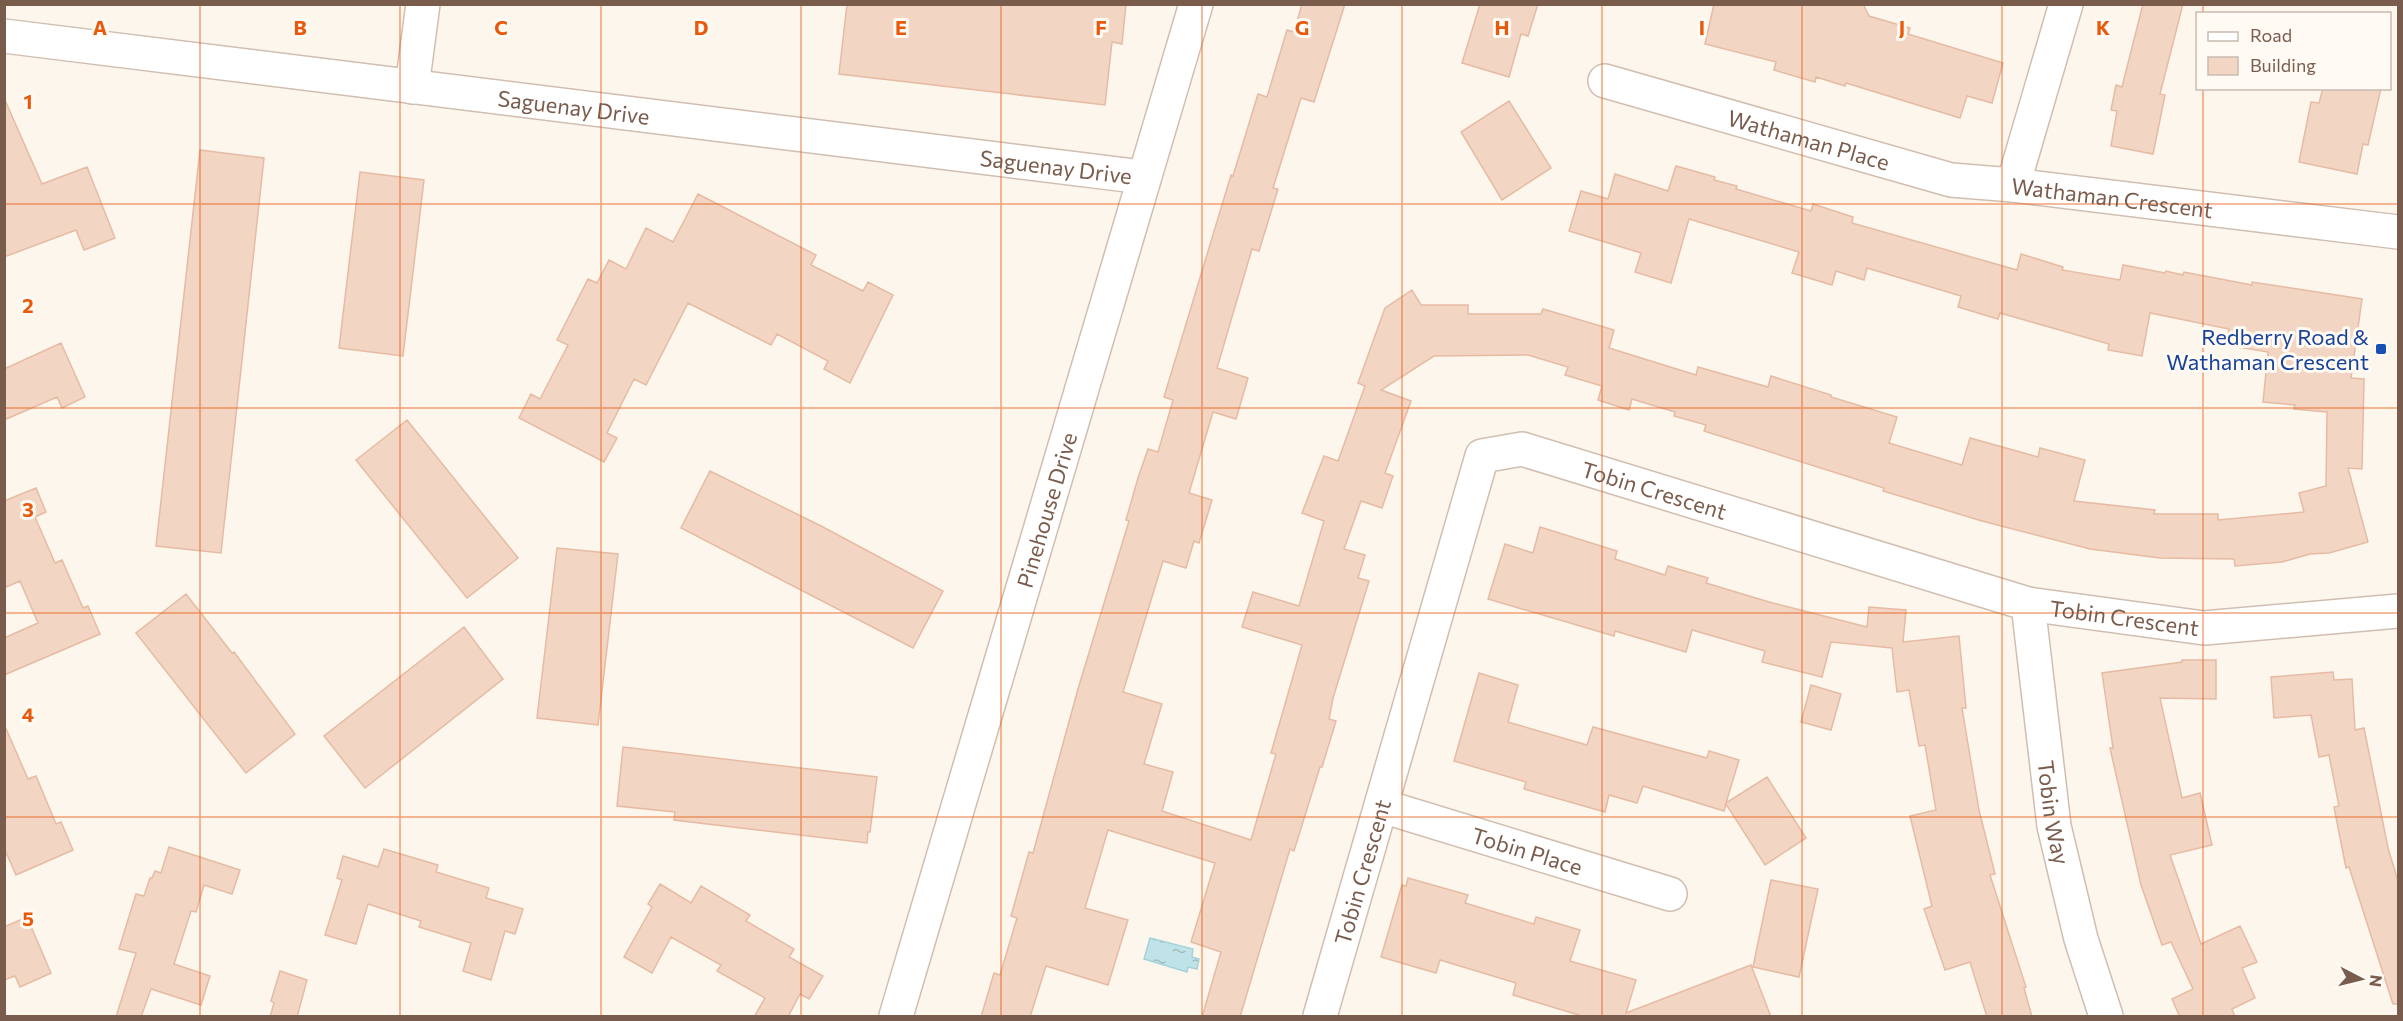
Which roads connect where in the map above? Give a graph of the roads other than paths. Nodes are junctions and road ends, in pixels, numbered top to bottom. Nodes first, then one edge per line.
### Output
1 (423, 4) edge
2 (1196, 4) edge
3 (2066, 4) edge
4 (4, 36) edge
5 (1605, 81) dead end
6 (412, 87) junction
7 (1143, 177) junction
8 (2013, 185) junction
9 (2398, 232) edge
10 (2028, 604) junction
11 (2398, 611) edge
12 (1382, 806) junction
13 (1670, 894) dead end
14 (896, 1017) edge
15 (1320, 1017) edge
16 (2106, 1017) edge

1 - 6 street
2 - 7 street, Pinehouse Drive
3 - 8 street, Wathaman Crescent
4 - 6 street, Saguenay Drive
5 - 8 street, Wathaman Place
6 - 7 street, Saguenay Drive
7 - 14 street, Pinehouse Drive
8 - 9 street, Wathaman Crescent
10 - 11 street, Tobin Crescent
10 - 12 street, Tobin Crescent
10 - 16 street, Tobin Way
12 - 13 street, Tobin Place
12 - 15 street, Tobin Crescent

